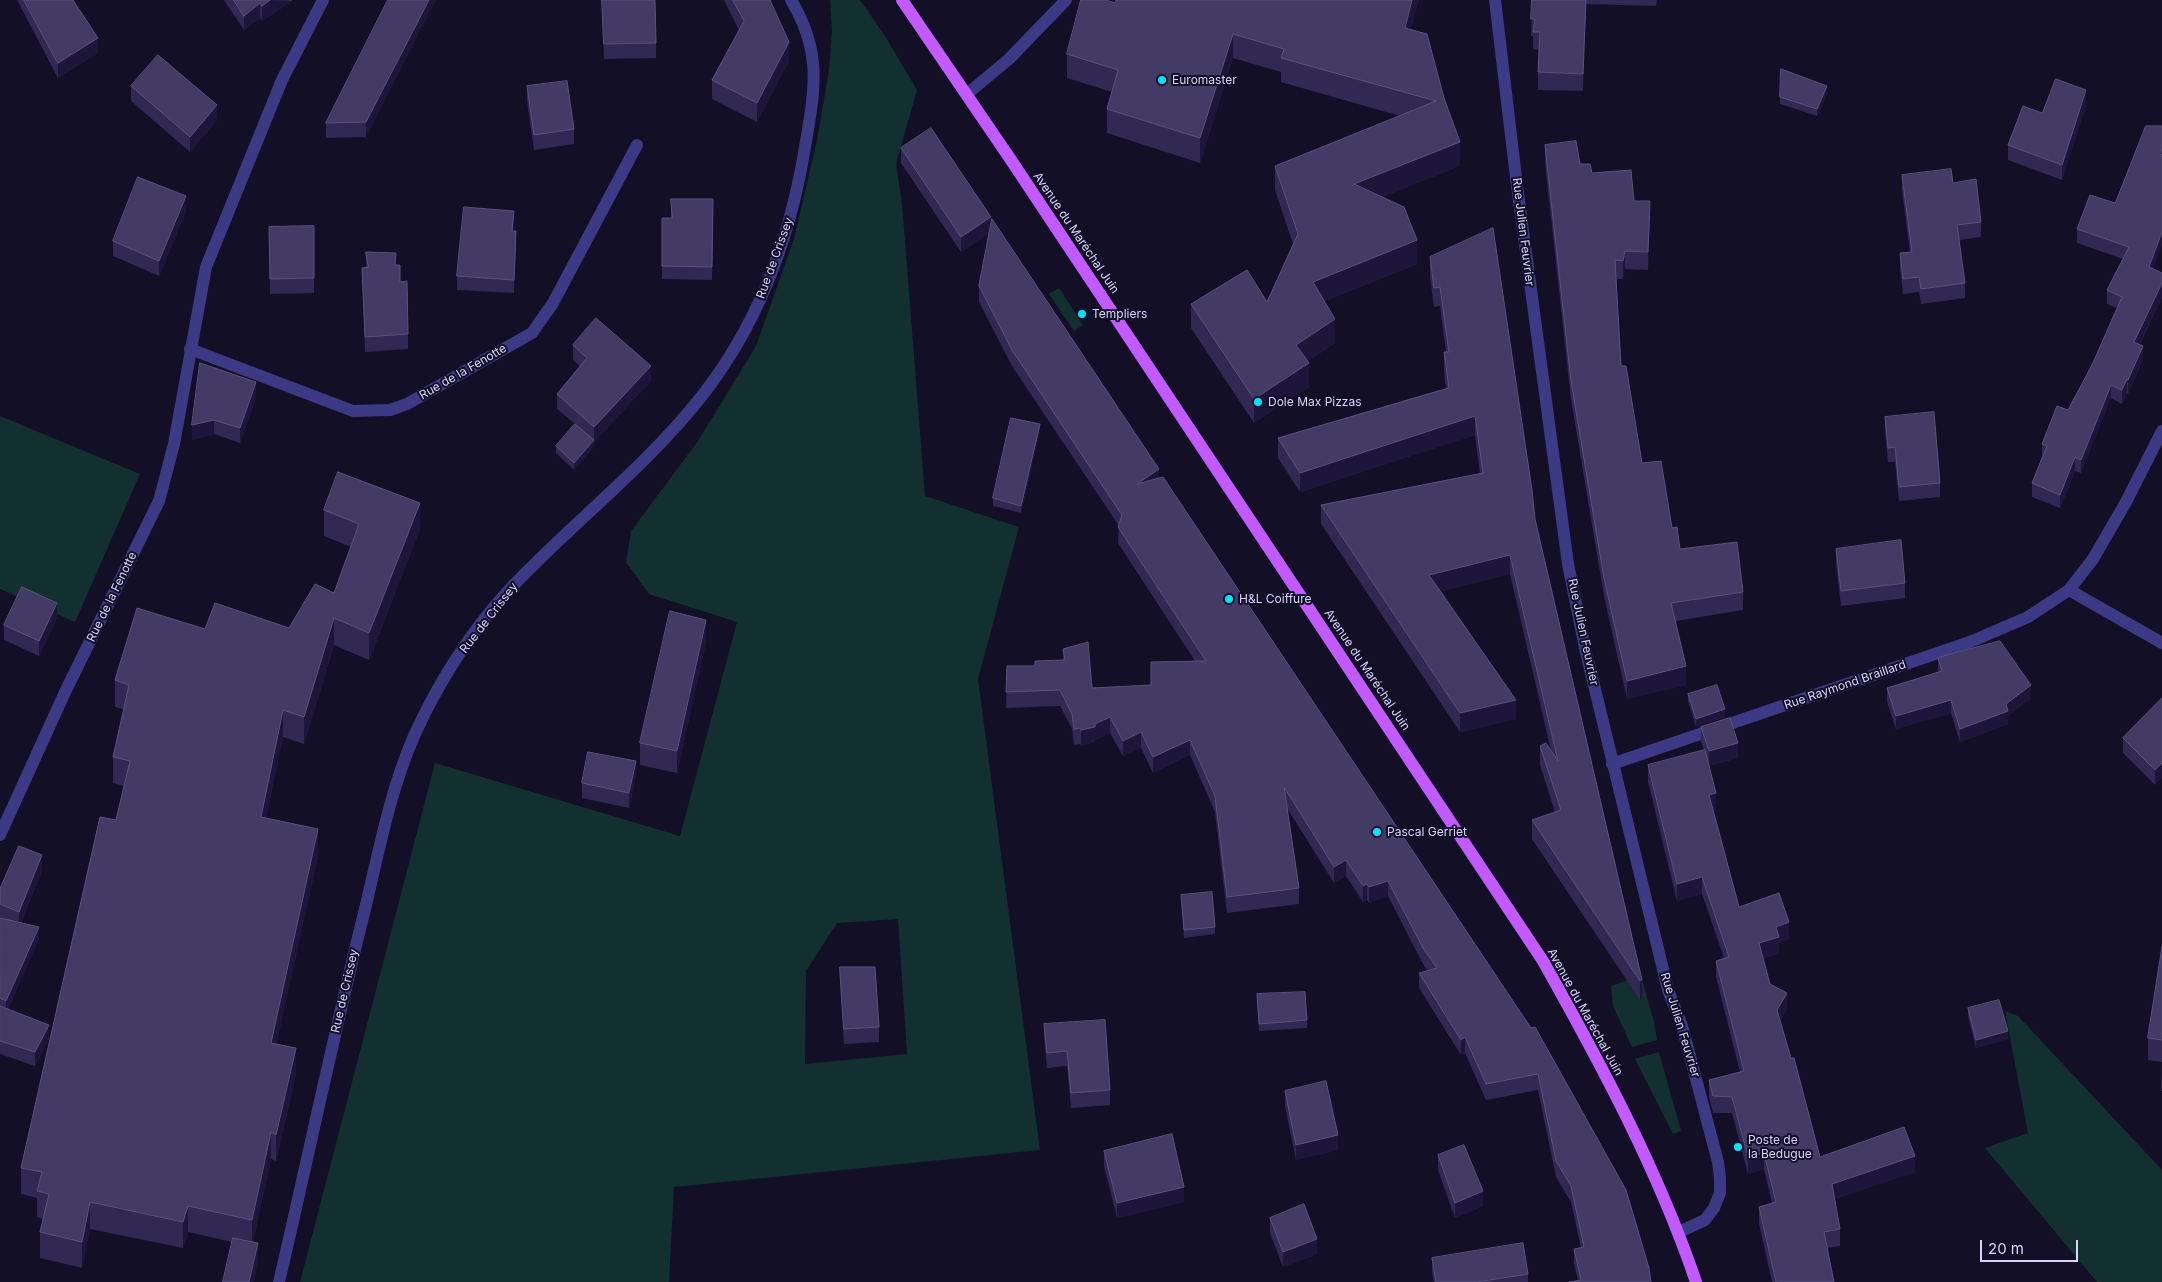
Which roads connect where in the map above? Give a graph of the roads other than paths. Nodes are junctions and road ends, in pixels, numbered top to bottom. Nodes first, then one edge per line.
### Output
1 (323, 0) edge
2 (791, 0) edge
3 (902, 0) edge
4 (1066, 0) edge
5 (1495, 0) edge
6 (966, 94) junction
7 (637, 144) dead end
8 (190, 349) junction
9 (2162, 430) edge
10 (2069, 590) junction
11 (2162, 643) edge
12 (1612, 764) junction
13 (0, 835) edge
14 (1679, 1232) junction
15 (279, 1282) edge
16 (1696, 1282) edge

1 - 8 street, Rue de la Fenotte
2 - 15 street, Rue de Crissey
3 - 6 main road, Avenue du Maréchal Juin
4 - 6 street
5 - 12 street, Rue Julien Feuvrier
6 - 14 main road, Avenue du Maréchal Juin
7 - 8 street, Rue de la Fenotte
8 - 13 street, Rue de la Fenotte
9 - 10 street, Rue Raymond Braillard
10 - 11 street
10 - 12 street, Rue Raymond Braillard
12 - 14 street, Rue Julien Feuvrier
14 - 16 main road, Avenue du Maréchal Juin

